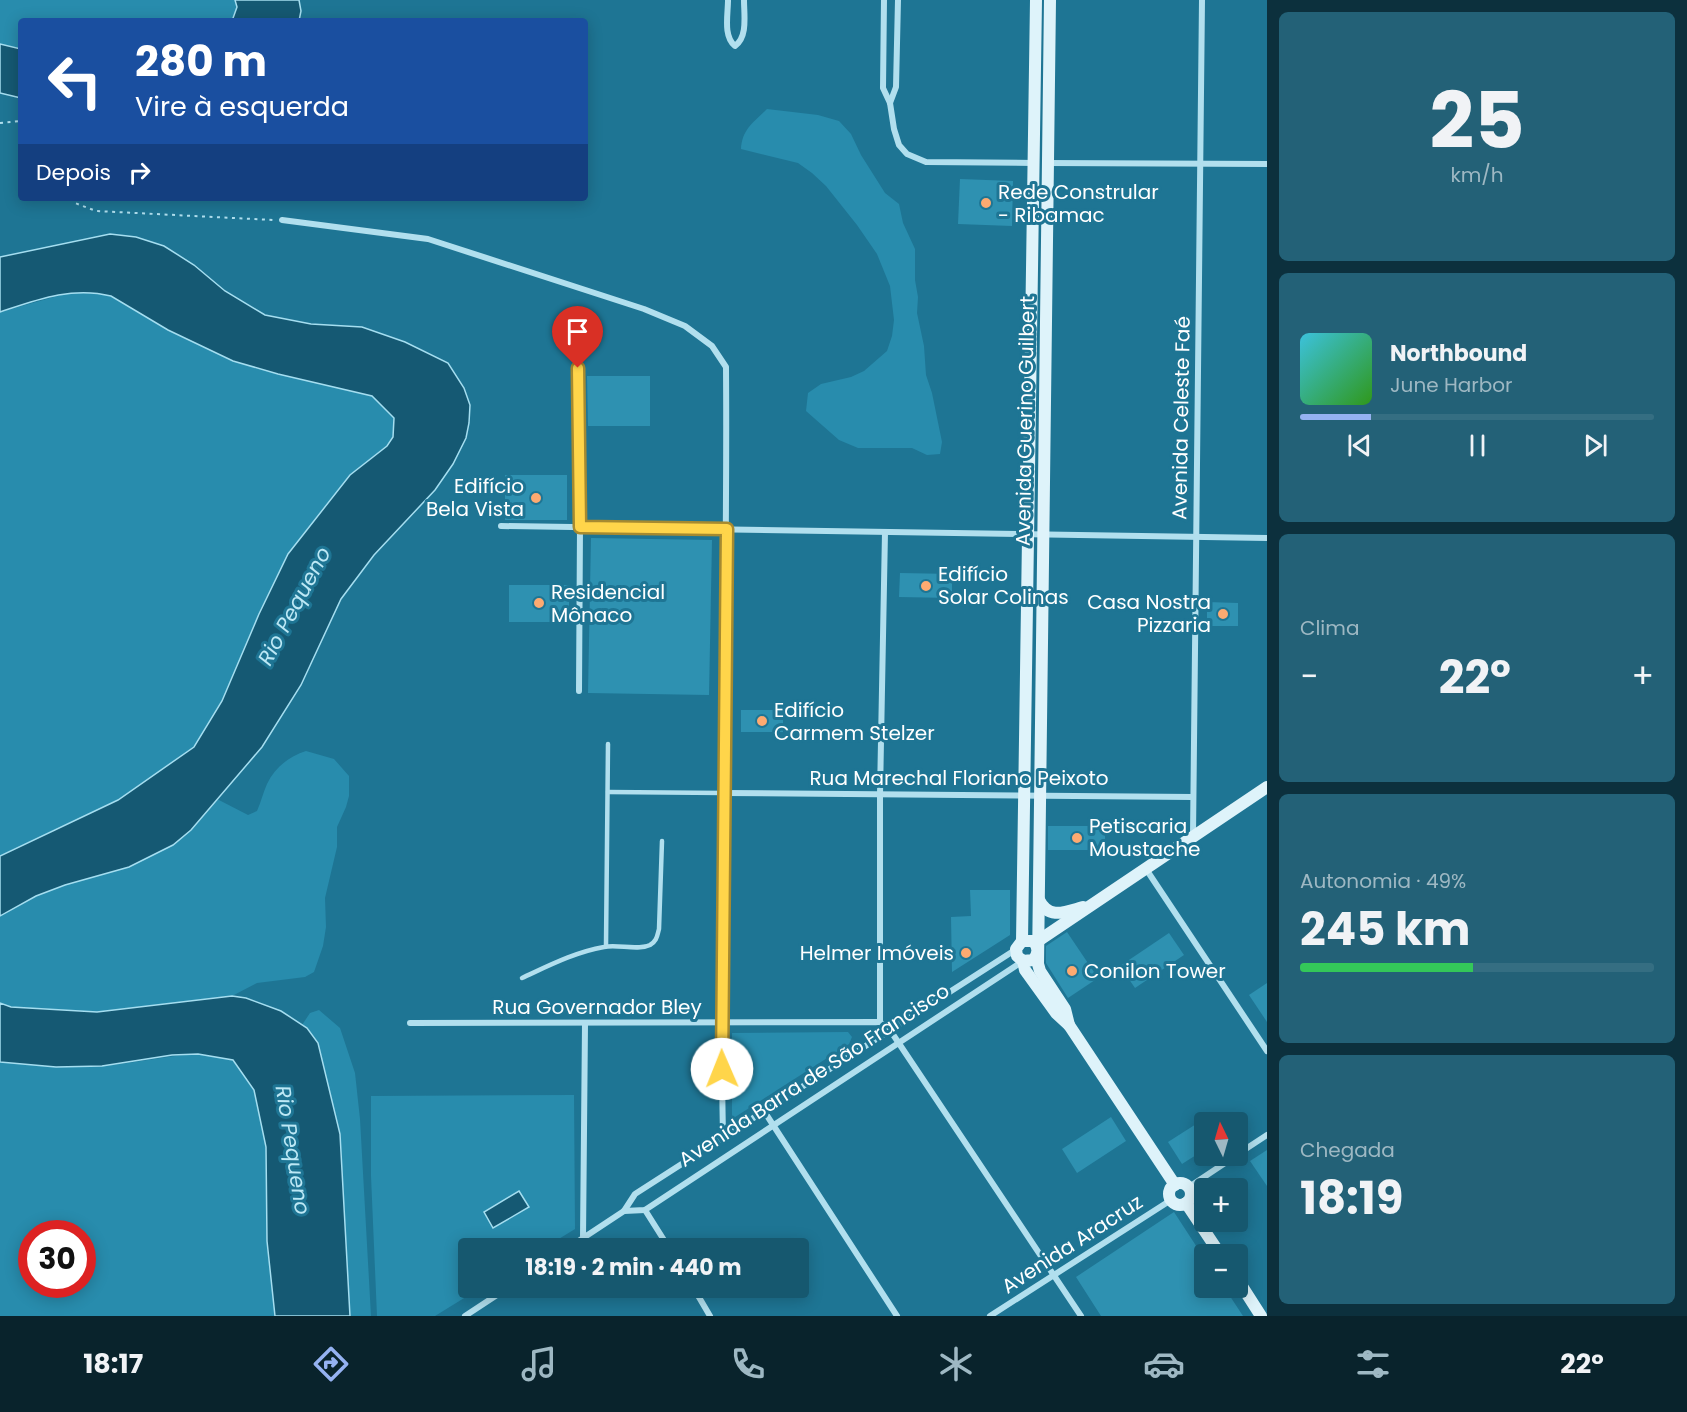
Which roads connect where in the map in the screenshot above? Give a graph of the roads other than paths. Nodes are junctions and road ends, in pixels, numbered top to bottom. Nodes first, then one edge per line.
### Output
1 (728, 0) edge
2 (744, 0) edge
3 (884, 0) edge
4 (898, 0) edge
5 (1036, 0) edge
6 (1050, 0) edge
7 (1202, 0) edge
8 (890, 103) junction
9 (1033, 163) junction
10 (1048, 163) junction
11 (1200, 164) junction
12 (1267, 164) edge
13 (282, 220) road end
14 (578, 368) dead end
15 (501, 525) dead end
16 (580, 527) junction
17 (727, 529) junction
18 (885, 532) junction
19 (1028, 534) junction
20 (1043, 534) junction
21 (1196, 537) junction
22 (1267, 538) edge
23 (579, 691) dead end
24 (608, 744) dead end
25 (1267, 787) edge
26 (608, 792) junction
27 (724, 793) junction
28 (880, 794) junction
29 (1024, 795) junction
30 (1040, 795) junction
31 (1193, 796) junction
32 (1193, 837) junction
33 (662, 841) dead end
34 (1146, 868) junction
35 (1039, 900) junction
36 (1095, 903) junction
37 (1019, 945) junction
38 (606, 946) junction
39 (1038, 946) junction
40 (1023, 961) junction
41 (522, 978) dead end
42 (880, 1022) junction
43 (410, 1023) dead end
44 (721, 1023) junction
45 (585, 1024) junction
46 (1070, 1025) junction
47 (890, 1030) junction
48 (899, 1042) junction
49 (1267, 1052) edge
50 (764, 1111) junction
51 (773, 1125) junction
52 (1267, 1135) edge
53 (723, 1137) junction
54 (1248, 1148) edge
55 (1220, 1166) edge
56 (1175, 1185) junction
57 (1189, 1187) junction
58 (1171, 1200) junction
59 (1186, 1203) junction
60 (645, 1210) junction
61 (624, 1211) junction
62 (583, 1238) joint
63 (663, 1238) edge
64 (1213, 1244) edge
65 (1054, 1275) junction
66 (1248, 1296) edge
67 (492, 1298) edge
68 (699, 1298) edge
69 (465, 1316) edge
70 (710, 1316) edge
71 (897, 1316) edge
72 (990, 1316) edge
73 (1081, 1316) edge
74 (1261, 1316) edge

1 - 2 street
3 - 8 street
4 - 8 street
5 - 9 main road, Avenida Guerino Guilbert
6 - 10 main road, Avenida Guerino Guilbert
7 - 11 street, Avenida Celeste Faé
8 - 9 street
9 - 10 street
9 - 19 main road, Avenida Guerino Guilbert
10 - 11 street
10 - 20 main road, Avenida Guerino Guilbert
11 - 12 street
11 - 21 street, Avenida Celeste Faé
13 - 17 street
14 - 16 street
15 - 16 street
16 - 17 street
16 - 23 street
17 - 18 street
17 - 27 street
18 - 19 street
18 - 28 street
19 - 20 street
19 - 29 main road, Avenida Guerino Guilbert
20 - 21 street
20 - 30 main road, Avenida Guerino Guilbert
21 - 22 street
21 - 31 street, Avenida Celeste Faé
24 - 26 lane
25 - 32 main road
26 - 27 lane
26 - 38 lane
27 - 28 street, Rua Marechal Floriano Peixoto
27 - 44 street
28 - 29 street, Rua Marechal Floriano Peixoto
28 - 42 street
29 - 30 street, Rua Marechal Floriano Peixoto
29 - 37 main road, Avenida Guerino Guilbert
30 - 31 street, Rua Marechal Floriano Peixoto
30 - 35 main road, Avenida Guerino Guilbert
31 - 32 street, Avenida Celeste Faé
32 - 34 main road
33 - 38 lane
34 - 36 main road
34 - 49 street
35 - 36 main road
35 - 39 main road, Avenida Guerino Guilbert
36 - 39 main road
37 - 39 main road
37 - 40 main road
37 - 47 street, Avenida Barra de São Francisco
38 - 41 lane
39 - 40 main road
39 - 46 main road, Avenida Guerino Guilbert
40 - 46 main road
40 - 48 street, Avenida Barra de São Francisco
42 - 44 street, Rua Governador Bley
42 - 47 street
43 - 45 street, Rua Governador Bley
44 - 45 street, Rua Governador Bley
44 - 53 street
45 - 62 street
46 - 56 main road
47 - 48 street
47 - 50 street, Avenida Barra de São Francisco
48 - 51 street, Avenida Barra de São Francisco
48 - 65 street
50 - 51 street
50 - 53 street, Avenida Barra de São Francisco
51 - 60 street, Avenida Barra de São Francisco
51 - 71 street
52 - 54 street
53 - 61 street, Avenida Barra de São Francisco
55 - 57 street
56 - 57 main road
56 - 58 main road
57 - 59 main road
58 - 59 main road
58 - 65 street, Avenida Aracruz
59 - 64 main road
60 - 61 street
60 - 63 street
61 - 62 street, Avenida Barra de São Francisco
65 - 72 street, Avenida Aracruz
65 - 73 street
66 - 74 main road
67 - 69 street
68 - 70 street

